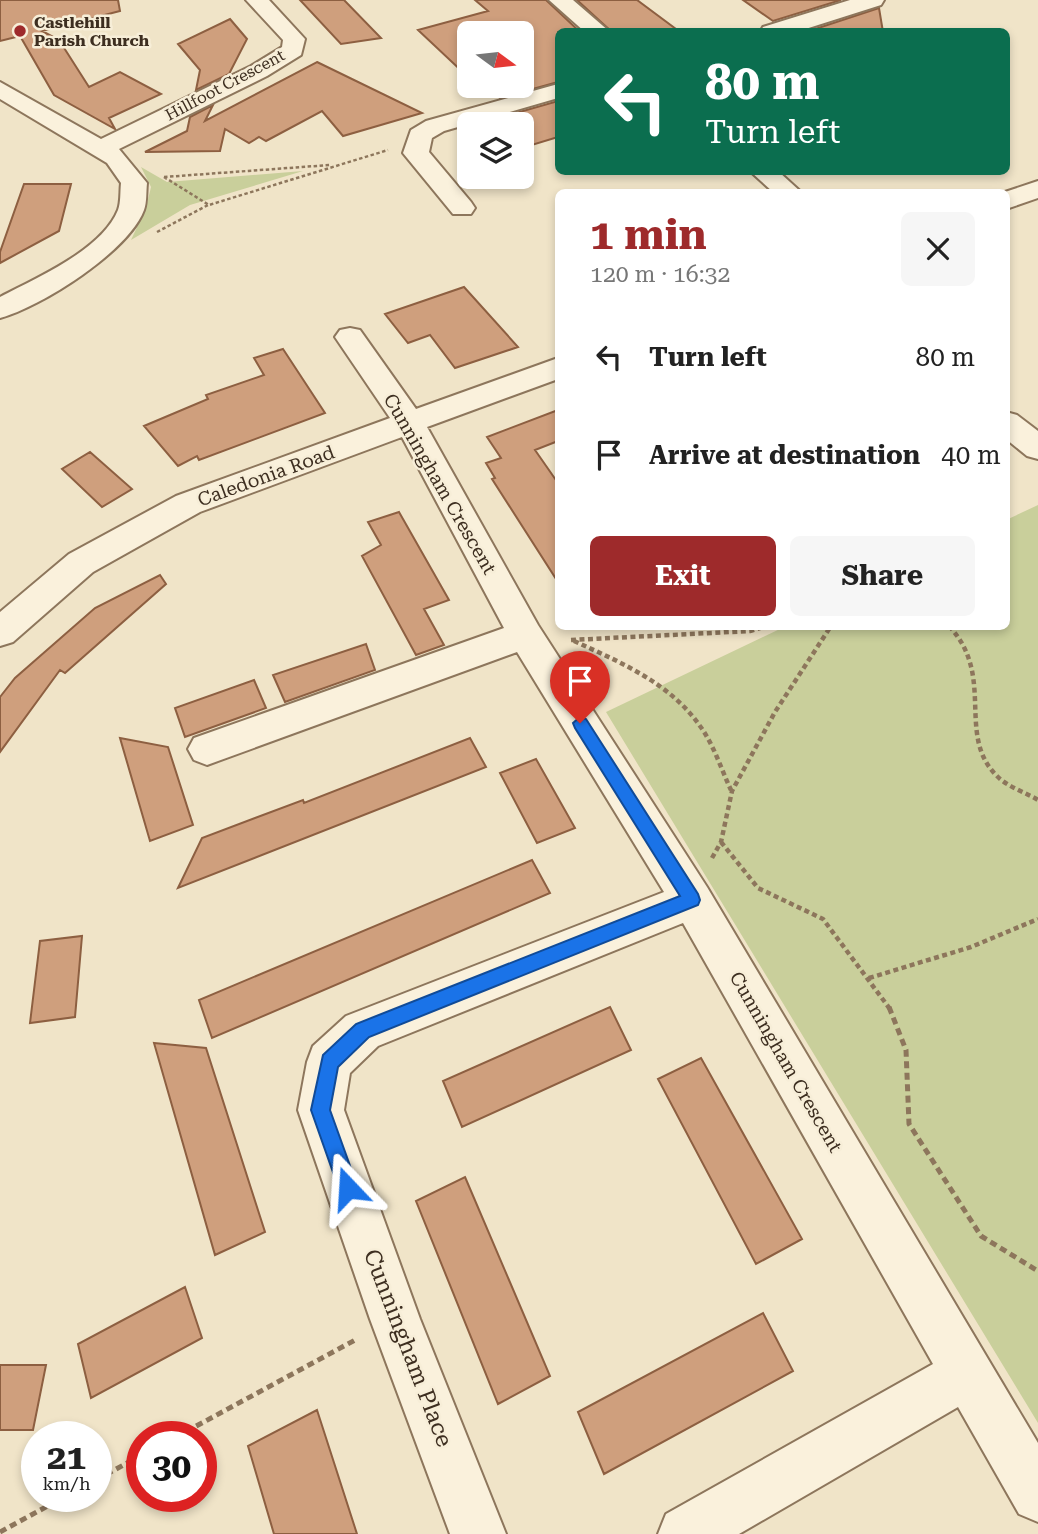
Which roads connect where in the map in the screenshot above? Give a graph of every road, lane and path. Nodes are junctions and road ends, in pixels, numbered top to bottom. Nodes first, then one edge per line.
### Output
1 (257, 0) edge
2 (560, 0) edge
3 (873, 0) edge
4 (839, 4) edge
5 (594, 28) edge
6 (781, 28) edge
7 (0, 89) edge
8 (555, 92) edge
9 (419, 141) junction
10 (108, 153) junction
11 (341, 164) junction
12 (768, 175) edge
13 (164, 177) junction
14 (784, 189) edge
15 (1038, 189) edge
16 (1010, 200) edge
17 (462, 208) dead end
18 (0, 309) edge
19 (351, 337) dead end
20 (555, 369) edge
21 (410, 424) junction
22 (1010, 425) edge
23 (1038, 448) edge
24 (753, 630) edge
25 (828, 630) edge
26 (953, 630) edge
27 (0, 632) edge
28 (525, 635) junction
29 (207, 749) dead end
30 (732, 791) junction
31 (1038, 800) edge
32 (721, 842) junction
33 (692, 900) junction
34 (1038, 919) edge
35 (869, 978) junction
36 (1038, 1270) edge
37 (395, 1319) junction
38 (967, 1373) junction
39 (206, 1421) edge
40 (1038, 1495) edge
41 (37, 1512) edge
42 (0, 1532) edge
43 (478, 1534) edge
44 (687, 1534) edge

1 - 10 street, Hillfoot Crescent
2 - 5 street
3 - 4 street
4 - 6 street
7 - 10 street
8 - 9 street
9 - 11 path
9 - 17 street
10 - 13 path
10 - 18 street
11 - 13 path
11 - 13 path
12 - 14 street
15 - 16 street
19 - 21 street, Cunningham Crescent
20 - 21 street, Caledonia Road
21 - 27 street, Caledonia Road
21 - 28 street, Cunningham Crescent
22 - 23 street
24 - 30 path
25 - 30 path
26 - 31 path
28 - 29 street
28 - 33 street, Cunningham Crescent
30 - 32 path
32 - 33 path
32 - 35 path
33 - 37 street, Cunningham Place
33 - 38 street, Cunningham Crescent
34 - 35 path
35 - 36 path
37 - 39 path
37 - 43 street, Cunningham Place
38 - 40 street, Cunningham Crescent
38 - 44 street
41 - 42 path

